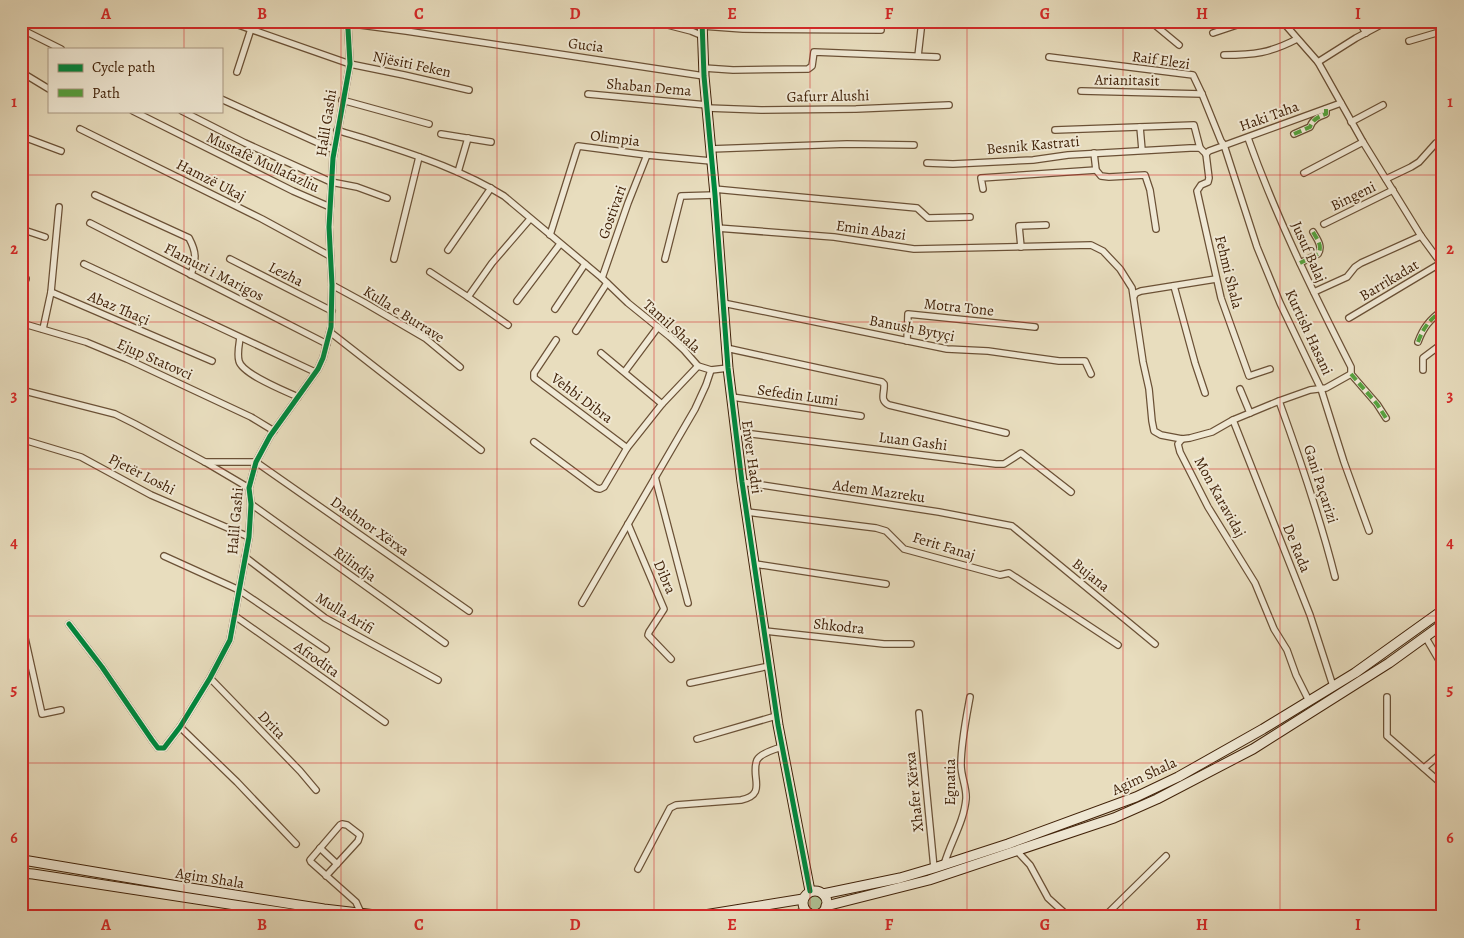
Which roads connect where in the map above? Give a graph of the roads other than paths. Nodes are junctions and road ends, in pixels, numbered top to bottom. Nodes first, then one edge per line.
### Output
1 (227, 21) edge
2 (652, 21) edge
3 (922, 21) edge
4 (1150, 21) edge
5 (1249, 21) edge
6 (1282, 21) edge
7 (1359, 21) edge
8 (1388, 21) edge
9 (345, 22) edge
10 (702, 24) edge
11 (21, 28) edge
12 (251, 29) junction
13 (881, 30) dead end
14 (1443, 31) edge
15 (1213, 32) dead end
16 (1366, 33) junction
17 (703, 36) junction
18 (1297, 39) junction
19 (1409, 41) dead end
20 (1179, 45) dead end
21 (59, 48) edge
22 (1224, 55) dead end
23 (918, 56) junction
24 (937, 57) dead end
25 (1049, 57) dead end
26 (1318, 62) junction
27 (350, 64) junction
28 (21, 72) edge
29 (237, 72) dead end
30 (704, 72) junction
31 (48, 88) edge
32 (469, 90) dead end
33 (1081, 91) dead end
34 (588, 94) dead end
35 (1202, 94) junction
36 (222, 99) edge
37 (342, 100) junction
38 (1342, 104) junction
39 (949, 105) dead end
40 (1383, 105) dead end
41 (707, 107) junction
42 (1326, 109) junction
43 (135, 112) edge
44 (184, 112) edge
45 (1351, 122) junction
46 (429, 124) dead end
47 (1140, 126) junction
48 (80, 129) dead end
49 (337, 130) junction
50 (1055, 130) dead end
51 (441, 134) dead end
52 (1294, 134) dead end
53 (21, 136) edge
54 (468, 138) junction
55 (1248, 138) junction
56 (491, 142) dead end
57 (1363, 142) junction
58 (1436, 143) dead end
59 (914, 144) dead end
60 (1224, 145) junction
61 (1200, 148) junction
62 (710, 149) junction
63 (334, 150) junction
64 (1142, 150) junction
65 (61, 151) dead end
66 (1094, 153) junction
67 (1206, 154) junction
68 (647, 155) junction
69 (419, 157) junction
70 (711, 161) junction
71 (927, 163) dead end
72 (1096, 170) junction
73 (458, 172) junction
74 (1304, 173) dead end
75 (1386, 179) junction
76 (331, 182) junction
77 (491, 188) junction
78 (983, 189) dead end
79 (1393, 190) junction
80 (714, 192) junction
81 (95, 195) dead end
82 (386, 198) dead end
83 (330, 206) junction
84 (59, 207) dead end
85 (970, 217) dead end
86 (530, 219) junction
87 (90, 223) dead end
88 (1046, 224) dead end
89 (1324, 224) dead end
90 (717, 228) junction
91 (21, 229) edge
92 (1156, 229) dead end
93 (1313, 232) dead end
94 (550, 235) junction
95 (1421, 236) junction
96 (45, 237) dead end
97 (560, 244) junction
98 (1021, 247) junction
99 (448, 250) dead end
100 (330, 256) junction
101 (230, 259) dead end
102 (394, 259) dead end
103 (665, 259) dead end
104 (1300, 262) junction
105 (84, 264) dead end
106 (585, 264) junction
107 (1442, 265) edge
108 (430, 272) dead end
109 (191, 275) junction
110 (602, 278) junction
111 (1216, 279) junction
112 (607, 283) junction
113 (332, 285) junction
114 (1174, 286) junction
115 (51, 292) junction
116 (1314, 292) junction
117 (1134, 296) junction
118 (468, 297) junction
119 (517, 301) dead end
120 (723, 303) junction
121 (555, 309) dead end
122 (1443, 310) edge
123 (332, 311) junction
124 (1349, 318) dead end
125 (21, 323) edge
126 (508, 325) dead end
127 (658, 327) junction
128 (1035, 327) dead end
129 (43, 329) junction
130 (576, 331) dead end
131 (330, 332) junction
132 (240, 338) junction
133 (556, 340) dead end
134 (907, 341) junction
135 (1418, 342) dead end
136 (1443, 343) edge
137 (327, 344) junction
138 (726, 348) junction
139 (601, 354) dead end
140 (212, 361) dead end
141 (698, 366) junction
142 (460, 367) dead end
143 (728, 368) junction
144 (1270, 369) dead end
145 (626, 370) dead end
146 (711, 370) junction
147 (1423, 370) dead end
148 (315, 372) junction
149 (1091, 374) dead end
150 (1351, 374) junction
151 (1240, 389) dead end
152 (1321, 389) junction
153 (21, 390) edge
154 (1205, 393) dead end
155 (298, 397) junction
156 (732, 398) junction
157 (1279, 401) junction
158 (662, 404) junction
159 (1250, 413) junction
160 (861, 416) dead end
161 (1386, 418) dead end
162 (1233, 420) junction
163 (274, 431) junction
164 (736, 432) junction
165 (1006, 433) dead end
166 (21, 438) edge
167 (1182, 439) junction
168 (534, 442) dead end
169 (627, 448) junction
170 (481, 450) dead end
171 (205, 462) junction
172 (256, 462) junction
173 (655, 477) junction
174 (742, 482) junction
175 (249, 488) junction
176 (1071, 492) dead end
177 (251, 504) junction
178 (747, 512) junction
179 (628, 524) junction
180 (1012, 526) joint
181 (1369, 531) dead end
182 (249, 537) junction
183 (164, 556) dead end
184 (245, 557) junction
185 (755, 564) junction
186 (1335, 576) dead end
187 (886, 584) dead end
188 (239, 590) junction
189 (582, 603) dead end
190 (688, 603) dead end
191 (1443, 610) edge
192 (469, 611) dead end
193 (235, 616) junction
194 (21, 620) edge
195 (69, 624) dead end
196 (1440, 627) edge
197 (765, 631) junction
198 (1426, 638) junction
199 (1443, 638) edge
200 (445, 643) dead end
201 (911, 644) dead end
202 (1155, 644) dead end
203 (1118, 645) dead end
204 (326, 649) dead end
205 (672, 659) dead end
206 (769, 666) junction
207 (1443, 666) edge
208 (210, 678) junction
209 (438, 680) dead end
210 (690, 683) dead end
211 (1333, 686) junction
212 (970, 697) dead end
213 (1387, 697) dead end
214 (1309, 701) junction
215 (60, 710) dead end
216 (919, 713) dead end
217 (776, 716) junction
218 (385, 722) dead end
219 (180, 727) junction
220 (697, 739) dead end
221 (782, 747) junction
222 (1443, 752) edge
223 (1424, 768) junction
224 (1443, 785) edge
225 (316, 790) dead end
226 (296, 844) dead end
227 (320, 848) junction
228 (1017, 851) junction
229 (1166, 856) dead end
230 (22, 860) edge
231 (337, 864) junction
232 (944, 865) junction
233 (934, 868) junction
234 (638, 869) dead end
235 (21, 873) edge
236 (326, 876) junction
237 (810, 891) junction
238 (823, 894) junction
239 (803, 900) junction
240 (826, 906) junction
241 (361, 913) junction
242 (813, 915) edge
243 (313, 917) edge
244 (393, 917) edge
245 (692, 917) edge
246 (779, 917) edge
247 (1069, 917) edge
248 (1104, 917) edge

1 - 12 street, Njësiti Feken
2 - 17 street
3 - 23 street
4 - 20 street
5 - 15 street
6 - 18 street
7 - 16 street
8 - 16 street
9 - 27 street, Halil Gashi
9 - 30 street, Gucia
10 - 13 street
10 - 17 main road, Enver Hadri
11 - 21 street
12 - 27 street, Njësiti Feken
12 - 29 street
14 - 19 street
16 - 26 street
17 - 30 main road, Enver Hadri
18 - 22 street
18 - 26 street
23 - 24 street
23 - 30 street, Gucia
25 - 35 street, Raif Elezi
26 - 38 street
27 - 32 street, Njësiti Feken
27 - 37 street, Halil Gashi
28 - 31 street
30 - 41 main road, Enver Hadri
33 - 35 street, Arianitasit
34 - 41 street, Shaban Dema
35 - 60 street, Raif Elezi
36 - 63 street
37 - 46 street
37 - 49 street, Halil Gashi
38 - 42 street, Haki Taha
38 - 45 street
39 - 41 street, Gafurr Alushi
40 - 45 street
41 - 62 main road, Enver Hadri
42 - 52 street
42 - 55 street, Haki Taha
43 - 83 street, Mustafë Mullafazliu
44 - 76 street
45 - 57 street
47 - 50 street, Besnik Kastrati
47 - 61 street, Besnik Kastrati
47 - 64 street
48 - 100 street, Hamzë Ukaj
49 - 63 street, Halil Gashi
49 - 69 street, Tamil Shala
51 - 54 street
53 - 65 street
54 - 56 street
54 - 73 street
55 - 60 street, Haki Taha
55 - 104 street, Jusuf Balaj
57 - 74 street
57 - 75 street
58 - 75 street
59 - 62 street
60 - 67 street, Haki Taha
60 - 152 street, Kurtish Hasani
61 - 64 street, Besnik Kastrati
61 - 67 street, Besnik Kastrati
62 - 70 main road, Enver Hadri
63 - 76 street, Halil Gashi
64 - 66 street, Besnik Kastrati
66 - 71 street, Besnik Kastrati
66 - 72 street
67 - 111 street, Fehmi Shala
68 - 70 street, Olimpia
68 - 94 street, Olimpia
68 - 110 street, Gostivari
69 - 73 street, Tamil Shala
69 - 102 street
70 - 80 main road, Enver Hadri
72 - 78 street
72 - 92 street
73 - 77 street, Tamil Shala
75 - 79 street
76 - 82 street
76 - 83 street, Halil Gashi
77 - 86 street, Tamil Shala
77 - 99 street
79 - 89 street, Bingeni
79 - 95 street
80 - 85 street
80 - 90 main road, Enver Hadri
80 - 103 street
81 - 109 street
83 - 100 street, Halil Gashi
84 - 115 street
86 - 94 street, Tamil Shala
86 - 118 street
87 - 109 street, Flamuri i Marigos
88 - 98 street
90 - 98 street, Emin Abazi
90 - 120 main road, Enver Hadri
91 - 96 street
93 - 104 street
94 - 97 street, Tamil Shala
95 - 107 street
95 - 116 street
97 - 106 street, Tamil Shala
97 - 119 street
98 - 117 street, Emin Abazi
100 - 113 street, Halil Gashi
101 - 123 street, Lezha
104 - 116 street, Jusuf Balaj
105 - 132 street
106 - 110 street, Tamil Shala
106 - 121 street
107 - 124 street, Barrikadat
108 - 118 street
109 - 137 street, Flamuri i Marigos
110 - 112 street, Tamil Shala
111 - 114 street
111 - 144 street, Fehmi Shala
112 - 127 street, Tamil Shala
112 - 130 street
113 - 123 street, Halil Gashi
113 - 142 street, Kulla e Burrave
114 - 117 street
114 - 154 street
115 - 129 street
115 - 140 street, Abaz Thaçi
116 - 150 street, Jusuf Balaj
117 - 167 street, Emin Abazi
118 - 126 street
120 - 134 street, Banush Bytyçi
120 - 138 main road, Enver Hadri
122 - 135 street
123 - 131 street, Halil Gashi
125 - 129 street, Ejup Statovci
127 - 141 street, Tamil Shala
127 - 145 street
128 - 134 street, Motra Tone
129 - 163 street, Ejup Statovci
131 - 137 street, Halil Gashi
131 - 170 street
132 - 148 street
132 - 155 street
133 - 169 street, Vehbi Dibra
134 - 149 street, Banush Bytyçi
136 - 147 street
137 - 148 street, Halil Gashi
138 - 143 main road, Enver Hadri
138 - 165 street
139 - 158 street
141 - 146 street, Tamil Shala
141 - 158 street
143 - 146 street, Tamil Shala
143 - 156 main road, Enver Hadri
146 - 173 street
148 - 155 street, Halil Gashi
150 - 152 street
150 - 161 street, Jusuf Balaj
151 - 159 street
152 - 157 street, Mon Karavidaj
152 - 181 street, Kurtish Hasani
153 - 171 street
155 - 163 street, Halil Gashi
156 - 160 street, Sefedin Lumi
156 - 164 main road, Enver Hadri
157 - 159 street, Mon Karavidaj
157 - 186 street, Gani Paçarizi
158 - 169 street
159 - 162 street, Mon Karavidaj
162 - 167 street, Mon Karavidaj
162 - 211 street, De Rada
163 - 172 street, Halil Gashi
164 - 174 main road, Enver Hadri
164 - 176 street, Luan Gashi
166 - 182 street, Pjetër Loshi
167 - 214 street, Mon Karavidaj
168 - 169 street
171 - 172 street
171 - 175 street
172 - 175 street, Halil Gashi
172 - 192 street, Dashnor Xërxa
173 - 179 street
173 - 190 street, Dibra
174 - 178 main road, Enver Hadri
174 - 180 street, Adem Mazreku
175 - 177 street, Halil Gashi
177 - 182 street, Halil Gashi
177 - 200 street, Rilindja
178 - 185 main road, Enver Hadri
178 - 203 street, Ferit Fanaj
179 - 189 street
179 - 205 street, Dibra
180 - 202 street, Bujana
182 - 184 street, Halil Gashi
183 - 188 street
184 - 188 street, Halil Gashi
184 - 209 street, Mulla Arifi
185 - 187 street
185 - 197 main road, Enver Hadri
188 - 193 street, Halil Gashi
188 - 204 street
191 - 211 main road, Agim Shala
193 - 208 street, Halil Gashi
193 - 218 street, Afrodita
194 - 215 street
195 - 219 street, Halil Gashi
196 - 198 main road, Agim Shala
196 - 199 street
197 - 201 street, Shkodra
197 - 206 main road, Enver Hadri
198 - 207 street
198 - 228 main road, Agim Shala
206 - 210 street
206 - 217 main road, Enver Hadri
208 - 219 street, Halil Gashi
208 - 225 street, Drita
211 - 214 main road, Agim Shala
212 - 232 street, Egnatia
213 - 223 street
214 - 232 main road, Agim Shala
216 - 233 street, Xhafer Xërxa
217 - 220 street
217 - 221 main road, Enver Hadri
219 - 226 street
221 - 234 street
221 - 237 main road, Enver Hadri
222 - 223 street
223 - 224 street
227 - 231 street
227 - 231 street
227 - 236 street
228 - 240 main road, Agim Shala
228 - 247 street
229 - 248 street
230 - 235 main road, Agim Shala
230 - 241 main road, Agim Shala
231 - 236 street
232 - 233 main road, Agim Shala
233 - 238 main road, Agim Shala
235 - 243 main road, Agim Shala
236 - 241 street
237 - 238 main road, Agim Shala
237 - 239 main road
238 - 240 main road
239 - 242 main road
239 - 245 main road
240 - 242 main road
241 - 244 main road, Agim Shala
242 - 246 main road

